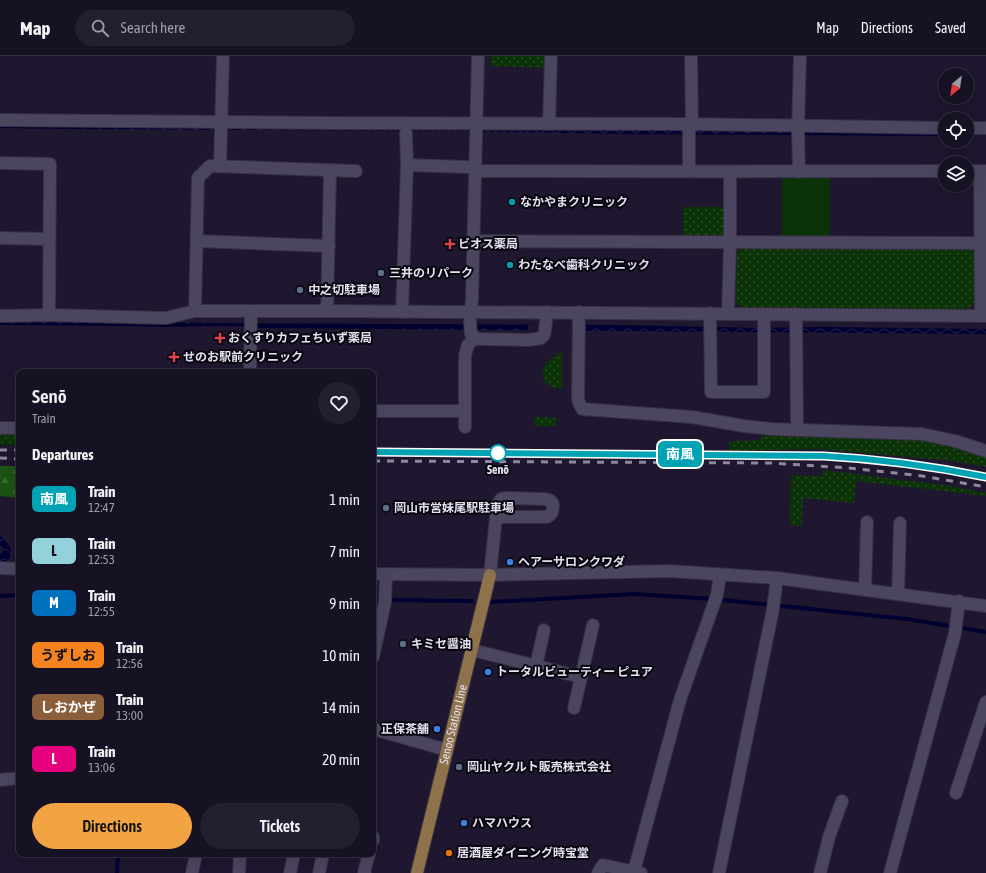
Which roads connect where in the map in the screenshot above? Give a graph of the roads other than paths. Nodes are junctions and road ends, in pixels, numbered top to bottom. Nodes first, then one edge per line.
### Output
1 (223, 56) edge
2 (478, 56) edge
3 (551, 56) edge
4 (691, 56) edge
5 (800, 56) edge
6 (0, 120) edge
7 (549, 124) junction
8 (221, 126) junction
9 (477, 127) junction
10 (690, 128) junction
11 (938, 128) edge
12 (974, 128) edge
13 (986, 128) edge
14 (798, 131) junction
15 (406, 133) dead end
16 (0, 163) edge
17 (407, 165) junction
18 (220, 166) junction
19 (476, 170) junction
20 (330, 171) junction
21 (356, 171) dead end
22 (689, 171) junction
23 (938, 171) edge
24 (983, 171) edge
25 (730, 172) junction
26 (799, 172) junction
27 (0, 238) edge
28 (49, 240) junction
29 (197, 241) junction
30 (474, 241) junction
31 (730, 242) junction
32 (980, 243) junction
33 (329, 246) junction
34 (326, 310) junction
35 (195, 311) junction
36 (402, 312) junction
37 (471, 312) junction
38 (547, 312) junction
39 (579, 312) junction
40 (728, 313) junction
41 (49, 315) junction
42 (0, 316) edge
43 (983, 316) edge
44 (251, 320) junction
45 (710, 324) junction
46 (764, 325) junction
47 (796, 325) junction
48 (474, 338) junction
49 (250, 369) edge
50 (376, 411) edge
51 (465, 411) junction
52 (465, 427) dead end
53 (0, 428) edge
54 (16, 428) edge
55 (797, 429) junction
56 (986, 451) edge
57 (496, 517) dead end
58 (867, 522) dead end
59 (900, 523) dead end
60 (0, 568) edge
61 (16, 569) edge
62 (376, 574) edge
63 (386, 574) junction
64 (490, 575) junction
65 (720, 575) junction
66 (777, 578) junction
67 (865, 590) junction
68 (898, 594) junction
69 (959, 602) junction
70 (986, 606) edge
71 (594, 625) dead end
72 (544, 630) dead end
73 (376, 643) edge
74 (472, 650) junction
75 (536, 666) junction
76 (581, 677) junction
77 (986, 702) edge
78 (574, 708) dead end
79 (376, 730) edge
80 (447, 750) junction
81 (16, 778) edge
82 (0, 780) edge
83 (956, 793) dead end
84 (842, 801) dead end
85 (195, 857) edge
86 (240, 857) edge
87 (293, 857) edge
88 (322, 857) edge
89 (368, 857) edge
90 (638, 872) edge
91 (192, 873) edge
92 (239, 873) edge
93 (290, 873) edge
94 (319, 873) edge
95 (365, 873) edge
96 (418, 873) edge
97 (598, 873) edge
98 (719, 873) edge
99 (820, 873) edge
100 (890, 873) edge

1 - 8 street
2 - 9 street
3 - 7 street
4 - 10 street
5 - 14 street
6 - 8 street
7 - 9 street
7 - 10 street
8 - 9 street
8 - 18 street
9 - 19 street
10 - 14 street
10 - 22 street
11 - 14 street
12 - 13 street
14 - 26 street
15 - 17 street
16 - 28 street
17 - 19 street
17 - 36 street
18 - 20 street
18 - 29 street
19 - 22 street
19 - 30 street
20 - 21 street
20 - 33 street
22 - 25 street
23 - 26 street
24 - 32 street
25 - 26 street
25 - 31 street
27 - 28 street
28 - 41 street
29 - 33 street
29 - 35 street
30 - 31 street
30 - 37 street
31 - 32 street
31 - 40 street
32 - 43 street
33 - 34 street
34 - 36 street
34 - 44 street
35 - 41 street
35 - 44 street
36 - 37 street
37 - 38 street
37 - 48 street
38 - 39 street
38 - 48 street
39 - 45 street
39 - 55 street
40 - 45 street
40 - 46 street
41 - 42 street
43 - 47 street
44 - 49 street
45 - 46 street
46 - 47 street
47 - 55 street
48 - 51 street
50 - 51 street
51 - 52 street
53 - 54 street
55 - 56 street
57 - 64 street
58 - 67 street
59 - 68 street
60 - 61 street
62 - 63 street
63 - 64 street
63 - 73 street
64 - 65 street
64 - 74 main road, Senoo Station Line
65 - 66 street
65 - 90 street
66 - 67 street
66 - 98 street
67 - 68 street
68 - 69 street
69 - 70 street
69 - 100 street
71 - 76 street
72 - 75 street
74 - 75 street
74 - 80 main road, Senoo Station Line
75 - 76 street
76 - 78 street
77 - 83 street
79 - 80 street
80 - 96 main road, Senoo Station Line
81 - 82 street
84 - 99 street
85 - 91 street
86 - 92 street
87 - 93 street
88 - 94 street
89 - 95 street
90 - 97 street

